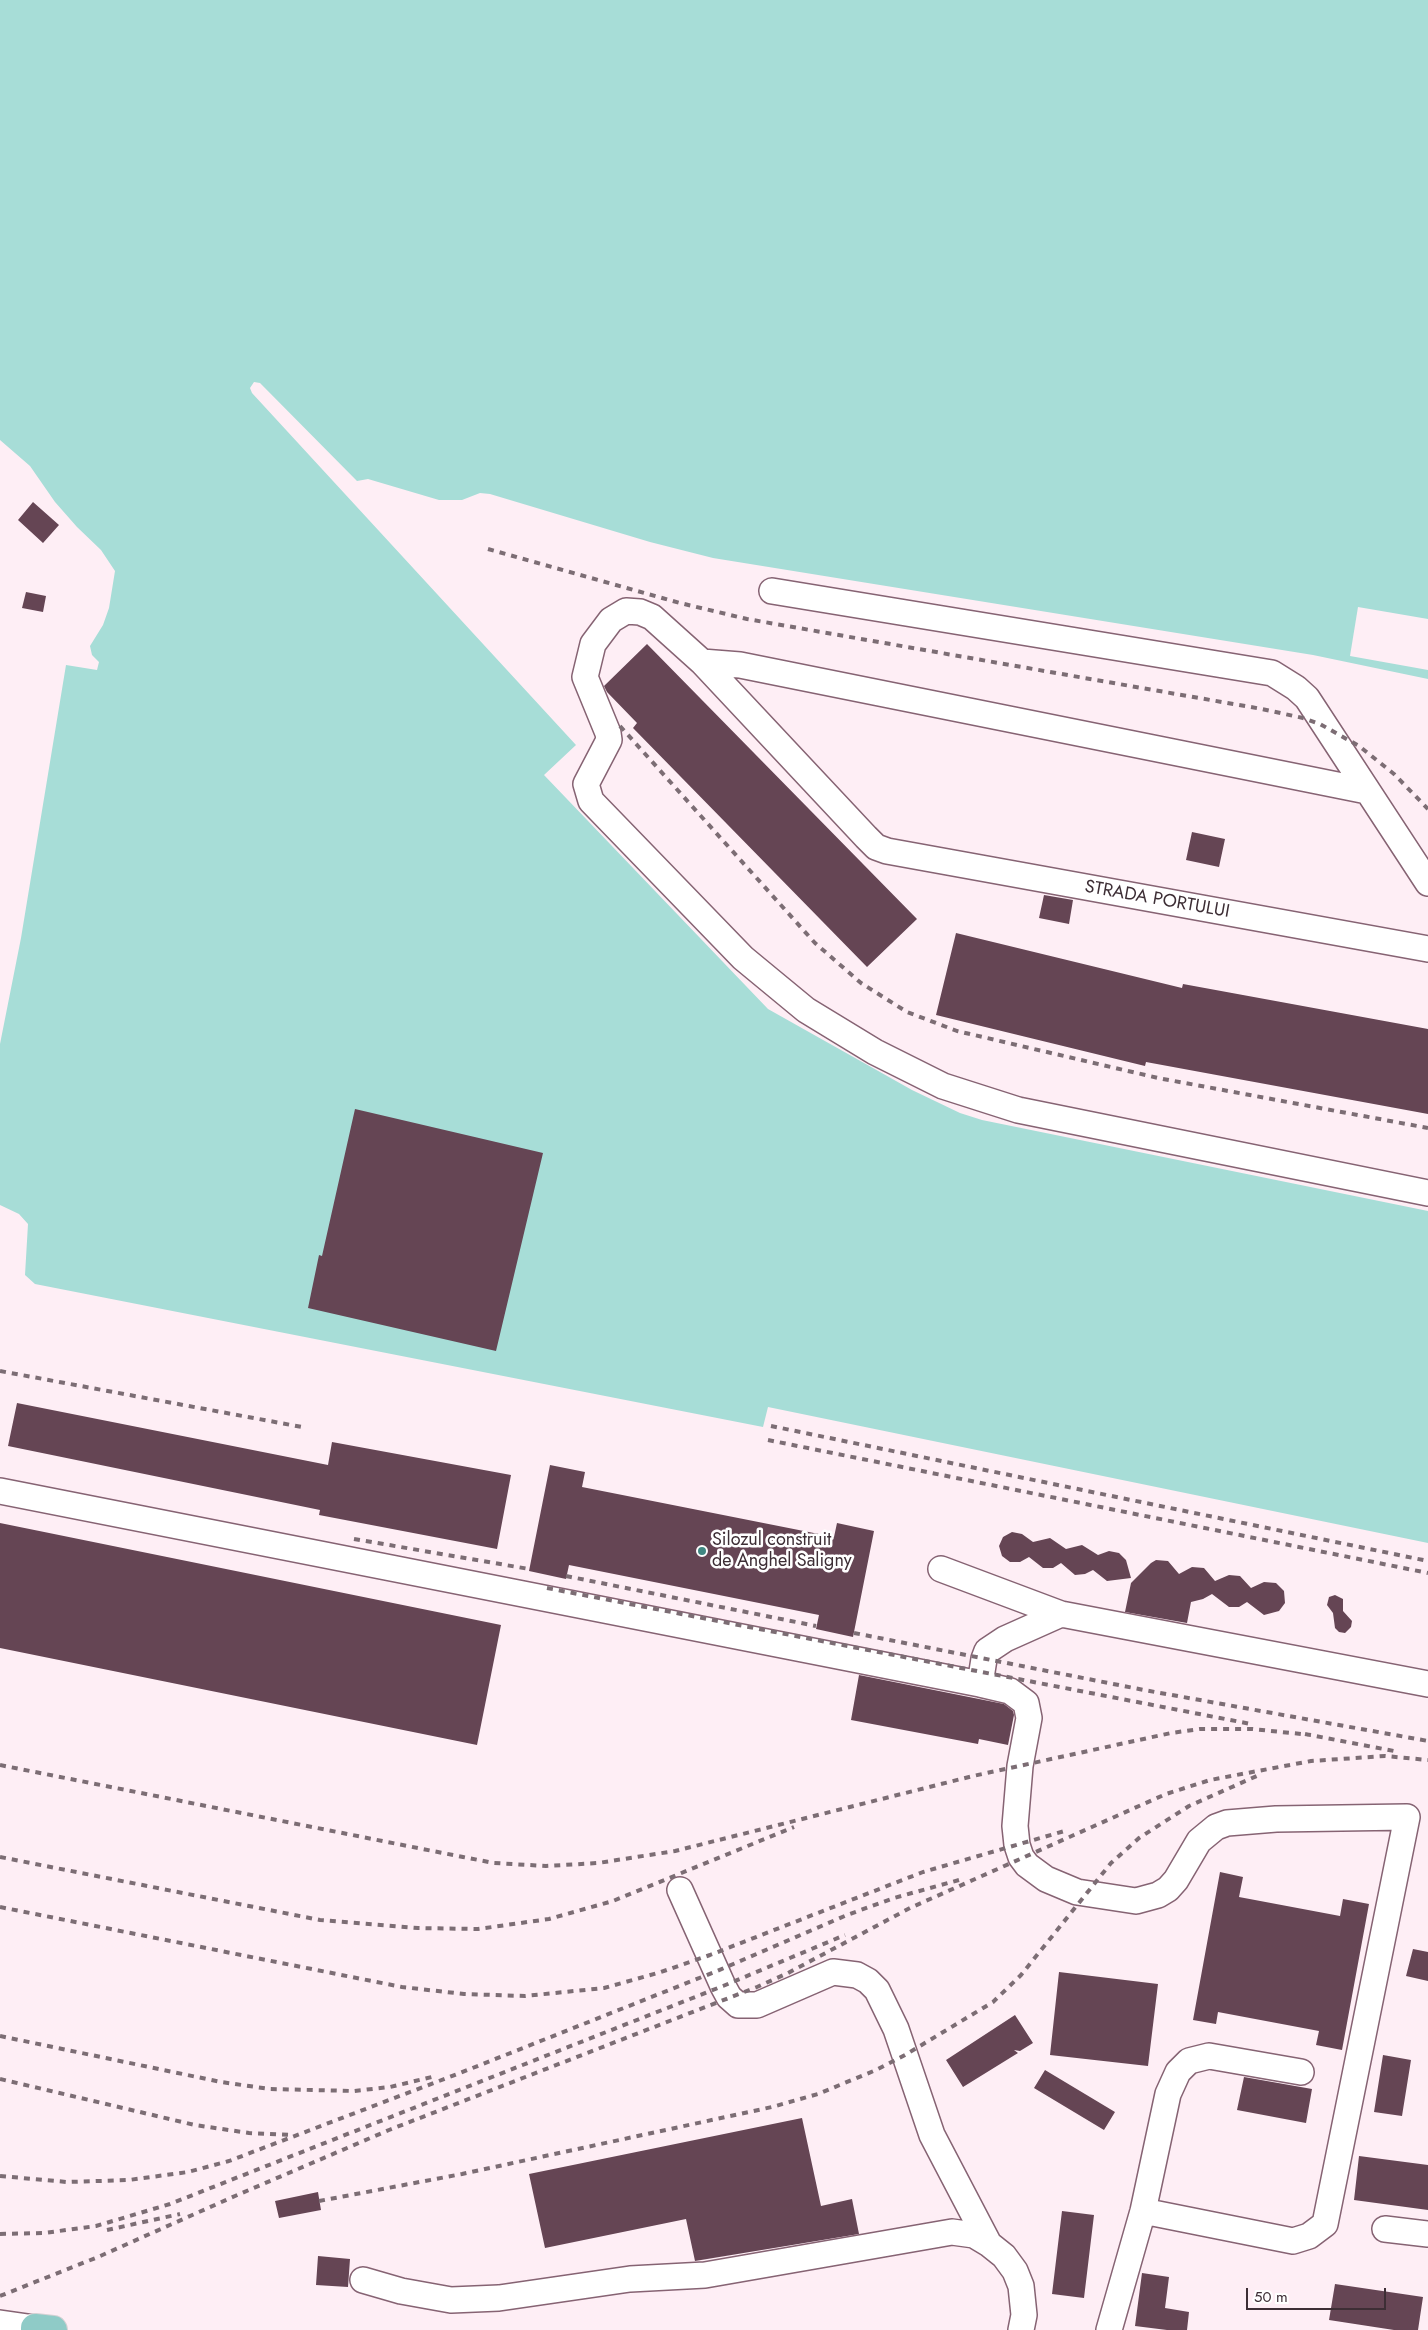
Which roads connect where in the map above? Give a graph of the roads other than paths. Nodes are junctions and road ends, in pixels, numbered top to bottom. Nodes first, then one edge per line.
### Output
1 (772, 591) dead end
2 (702, 662) junction
3 (1368, 791) junction
4 (1428, 883) edge
5 (1428, 949) edge
6 (1428, 1193) edge
7 (0, 1491) edge
8 (941, 1570) dead end
9 (1061, 1614) junction
10 (980, 1684) junction
11 (1428, 1684) edge
12 (680, 1890) dead end
13 (1301, 2072) dead end
14 (1143, 2211) junction
15 (1385, 2230) dead end
16 (1428, 2234) edge
17 (989, 2244) junction
18 (362, 2280) dead end
19 (0, 2323) edge
20 (41, 2329) edge
21 (1021, 2330) edge
22 (1110, 2330) edge

1 - 3 street
2 - 3 street
2 - 5 street, STRADA PORTULUI
2 - 6 street
3 - 4 street
7 - 10 street
8 - 9 street
9 - 10 street
9 - 11 street
10 - 14 street
12 - 17 street
13 - 14 street
14 - 22 street
15 - 16 street
17 - 18 street
17 - 21 street
19 - 20 street

